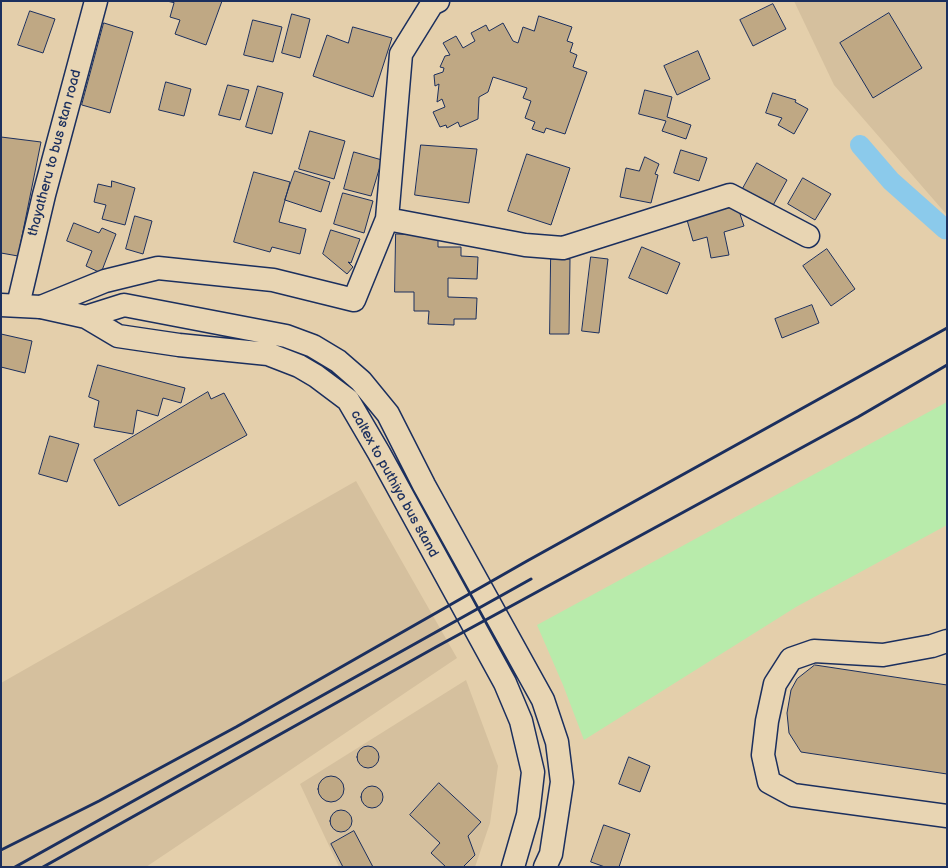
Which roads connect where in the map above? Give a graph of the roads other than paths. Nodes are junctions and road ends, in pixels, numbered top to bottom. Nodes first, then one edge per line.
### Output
1 (96, 1) edge
2 (438, 1) edge
3 (387, 219) junction
4 (808, 236) dead end
5 (9, 305) edge
6 (41, 307) junction
7 (86, 317) junction
8 (947, 640) edge
9 (947, 816) edge
10 (513, 867) edge
11 (546, 867) edge

1 - 5 main road, thayatheru to bus stan road
2 - 3 main road
3 - 4 main road
3 - 6 main road
5 - 6 main road, caltex to puthiya bus stand
6 - 7 main road, caltex to puthiya bus stand
7 - 10 main road, caltex to puthiya bus stand
7 - 11 main road
8 - 9 main road

